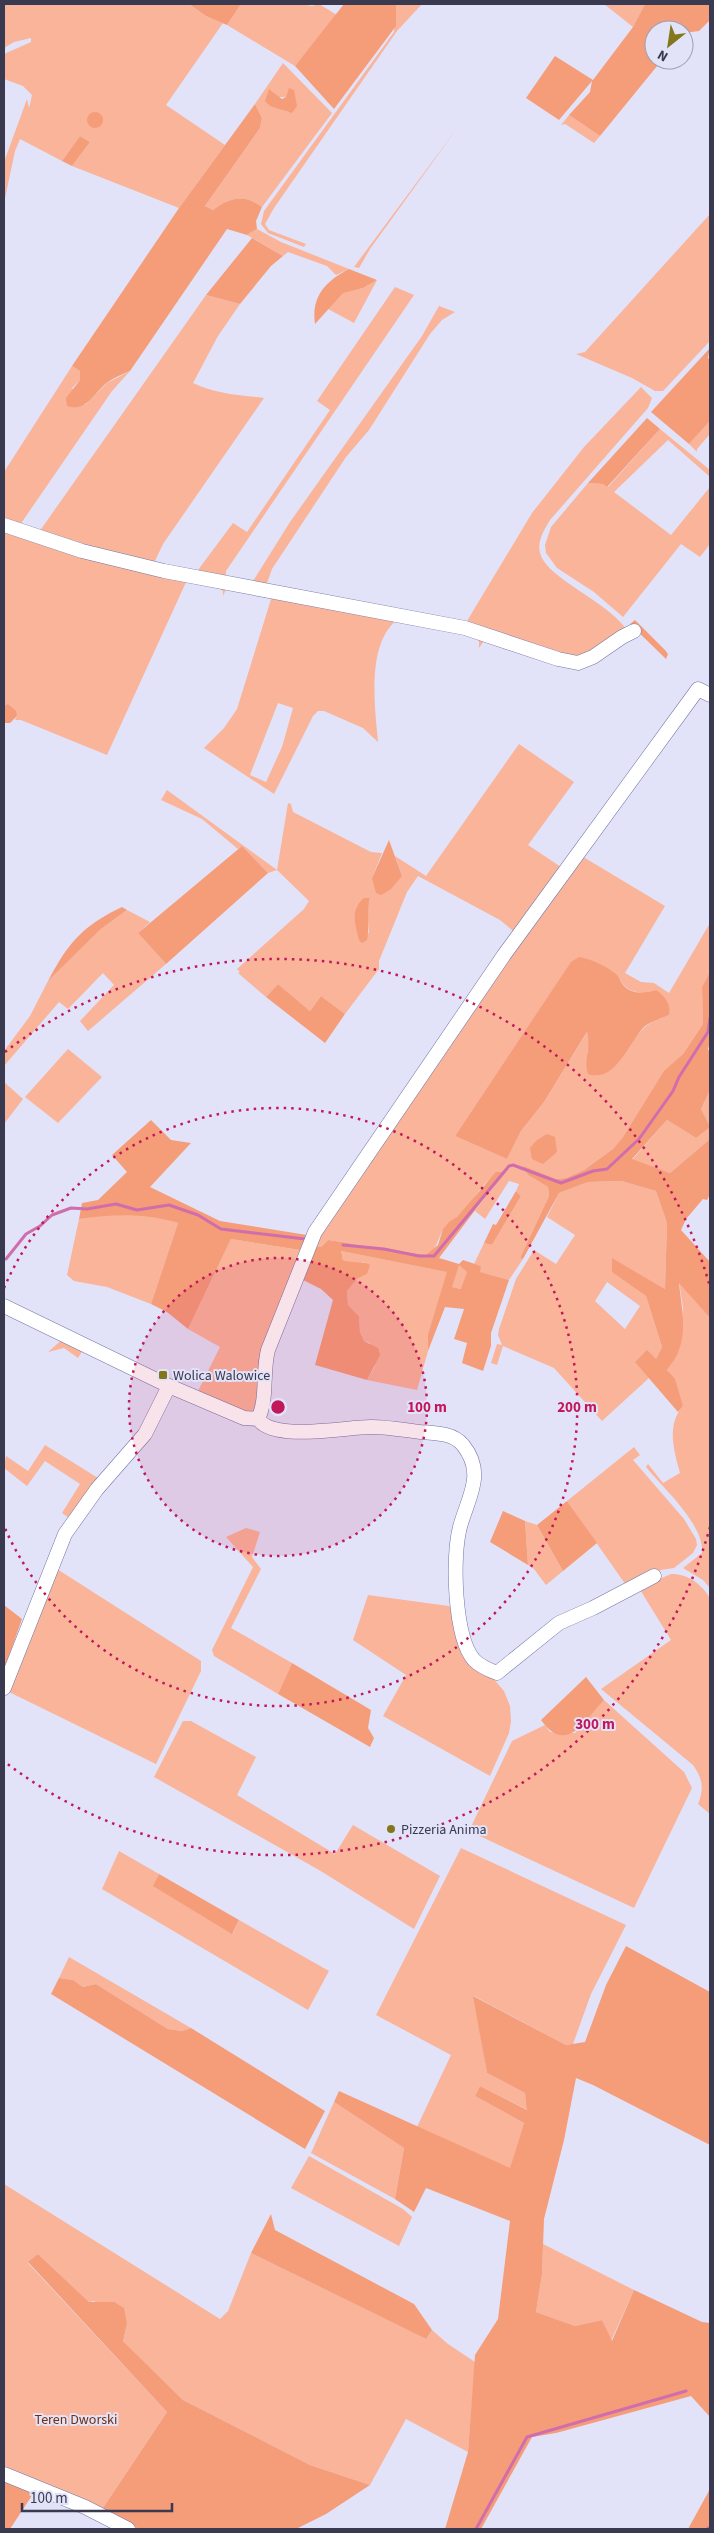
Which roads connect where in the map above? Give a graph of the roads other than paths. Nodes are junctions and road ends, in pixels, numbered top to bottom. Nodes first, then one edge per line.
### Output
1 (4, 524) edge
2 (634, 631) dead end
3 (710, 695) edge
4 (4, 1306) edge
5 (169, 1386) junction
6 (258, 1419) junction
7 (654, 1576) dead end
8 (4, 1688) edge
9 (4, 2474) edge
10 (128, 2529) edge

1 - 2 street
3 - 6 street
4 - 5 street
5 - 6 street
5 - 8 street
6 - 7 street
9 - 10 street

